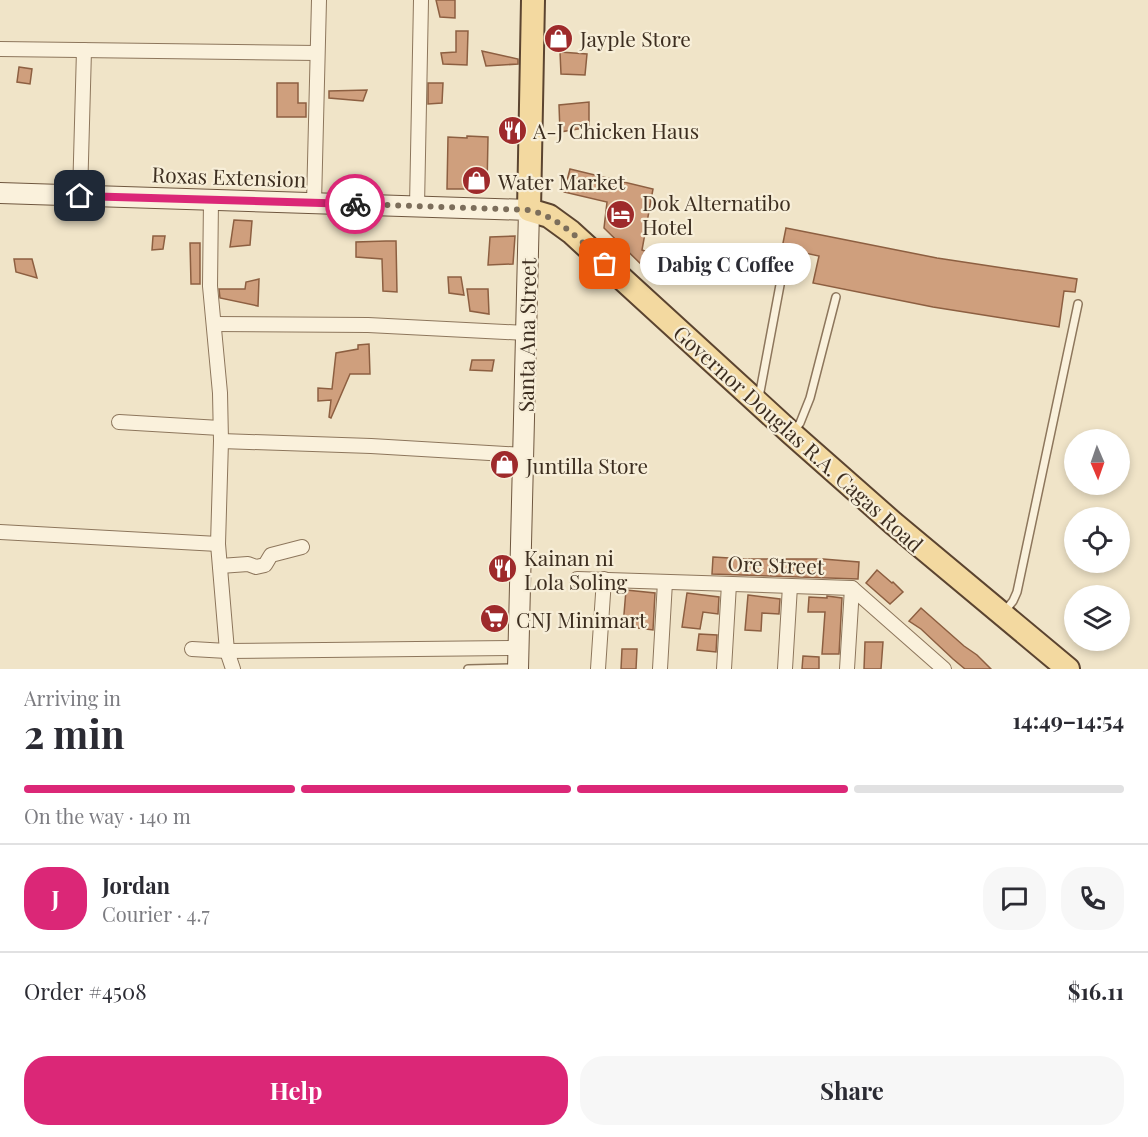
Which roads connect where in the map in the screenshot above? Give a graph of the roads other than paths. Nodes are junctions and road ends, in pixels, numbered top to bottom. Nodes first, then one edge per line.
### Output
1 (319, 0) edge
2 (421, 0) edge
3 (533, 0) edge
4 (0, 49) edge
5 (84, 50) junction
6 (317, 53) junction
7 (0, 193) edge
8 (80, 196) junction
9 (211, 200) junction
10 (314, 203) junction
11 (417, 206) junction
12 (529, 210) junction
13 (780, 285) dead end
14 (836, 297) dead end
15 (1078, 304) dead end
16 (213, 324) junction
17 (526, 333) junction
18 (758, 404) junction
19 (118, 422) dead end
20 (791, 433) junction
21 (220, 435) junction
22 (524, 455) junction
23 (0, 532) edge
24 (218, 544) junction
25 (302, 547) dead end
26 (220, 566) junction
27 (577, 579) dead end
28 (604, 579) junction
29 (665, 582) junction
30 (729, 584) junction
31 (790, 586) junction
32 (852, 588) junction
33 (1002, 614) junction
34 (519, 648) junction
35 (192, 649) dead end
36 (227, 651) junction
37 (233, 669) edge
38 (468, 669) edge
39 (518, 669) edge
40 (598, 669) edge
41 (660, 669) edge
42 (724, 669) edge
43 (785, 669) edge
44 (847, 669) edge
45 (944, 669) edge
46 (1068, 669) edge

1 - 6 street
2 - 11 street
3 - 12 main road, Santa Ana Street
4 - 5 street
5 - 6 street
5 - 8 street
6 - 10 street
7 - 8 main road, Roxas Extension
8 - 9 main road, Roxas Extension
9 - 10 main road, Roxas Extension
9 - 16 street
10 - 11 main road, Roxas Extension
11 - 12 main road, Roxas Extension
12 - 17 main road, Santa Ana Street
12 - 18 main road, Governor Douglas R.A. Cagas Road
13 - 18 lane
14 - 20 lane
15 - 33 lane
16 - 17 street
16 - 21 street
17 - 22 main road, Santa Ana Street
18 - 20 main road, Governor Douglas R.A. Cagas Road
19 - 21 street
20 - 33 main road, Governor Douglas R.A. Cagas Road
21 - 22 street
21 - 24 street
22 - 34 main road, Santa Ana Street
23 - 24 street
24 - 26 street
25 - 26 street
26 - 36 street
27 - 28 street, Ore Street
28 - 29 street, Ore Street
28 - 40 street
29 - 30 street, Ore Street
29 - 41 street
30 - 31 street, Ore Street
30 - 42 street
31 - 32 street, Ore Street
31 - 43 street
32 - 44 street
32 - 45 street, Ore Street
33 - 46 main road, Governor Douglas R.A. Cagas Road
34 - 36 street
34 - 39 main road, Santa Ana Street
35 - 36 street
36 - 37 street
38 - 39 lane

